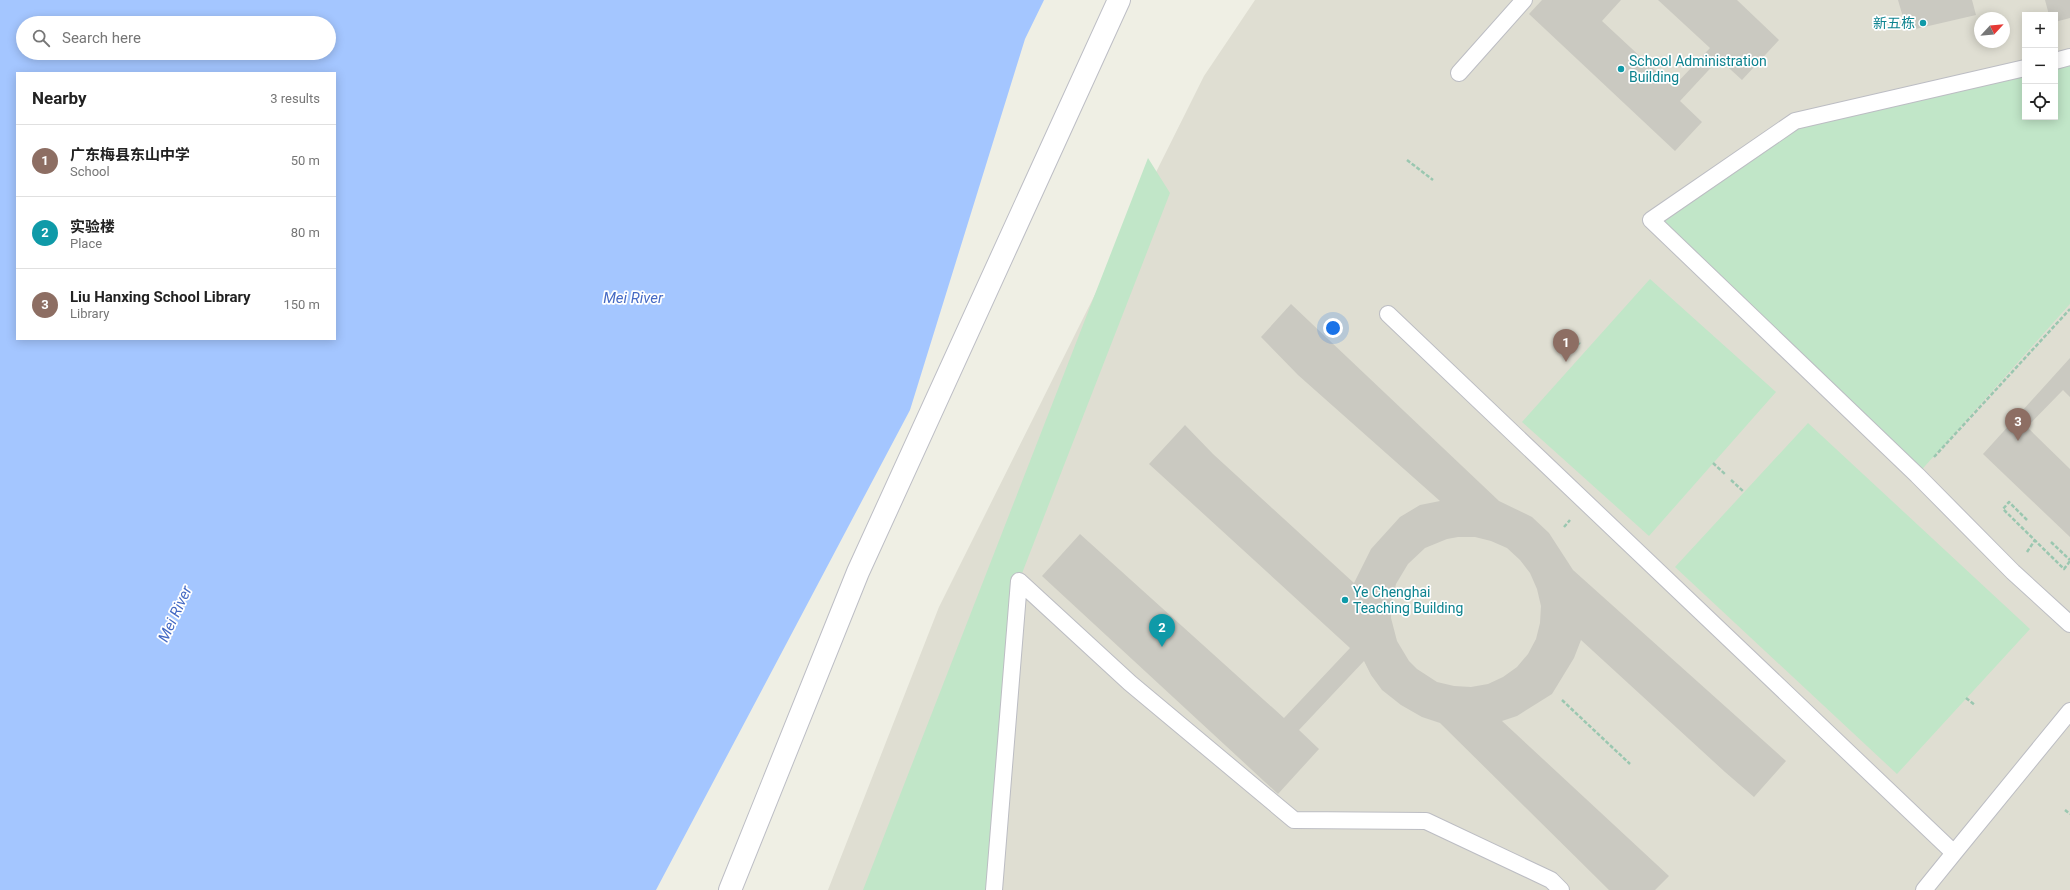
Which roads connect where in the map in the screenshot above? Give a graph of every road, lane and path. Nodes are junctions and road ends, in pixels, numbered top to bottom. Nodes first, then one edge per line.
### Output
1 (1119, 0) edge
2 (1524, 0) edge
3 (2070, 57) edge
4 (2058, 60) edge
5 (2022, 69) edge
6 (1459, 73) dead end
7 (1407, 160) dead end
8 (1433, 180) dead end
9 (2070, 309) edge
10 (1388, 314) dead end
11 (1565, 332) dead end
12 (1580, 344) dead end
13 (1713, 464) dead end
14 (1726, 475) dead end
15 (1917, 475) junction
16 (1731, 480) dead end
17 (1744, 492) dead end
18 (2027, 520) dead end
19 (2051, 542) dead end
20 (2070, 561) edge
21 (2070, 624) edge
22 (1966, 698) dead end
23 (1562, 700) dead end
24 (1975, 705) dead end
25 (2070, 711) edge
26 (1630, 764) dead end
27 (2065, 810) dead end
28 (2070, 814) edge
29 (1954, 853) junction
30 (730, 890) edge
31 (994, 890) edge
32 (1561, 890) edge
33 (1924, 890) edge

1 - 30 main road
2 - 6 lane
3 - 4 lane
5 - 15 lane
7 - 8 path
9 - 15 path
10 - 29 lane
11 - 12 path
13 - 14 path
15 - 21 lane
16 - 17 path
18 - 20 path
19 - 20 path
22 - 24 path
23 - 26 path
25 - 29 lane
27 - 28 path
29 - 33 lane
31 - 32 lane

